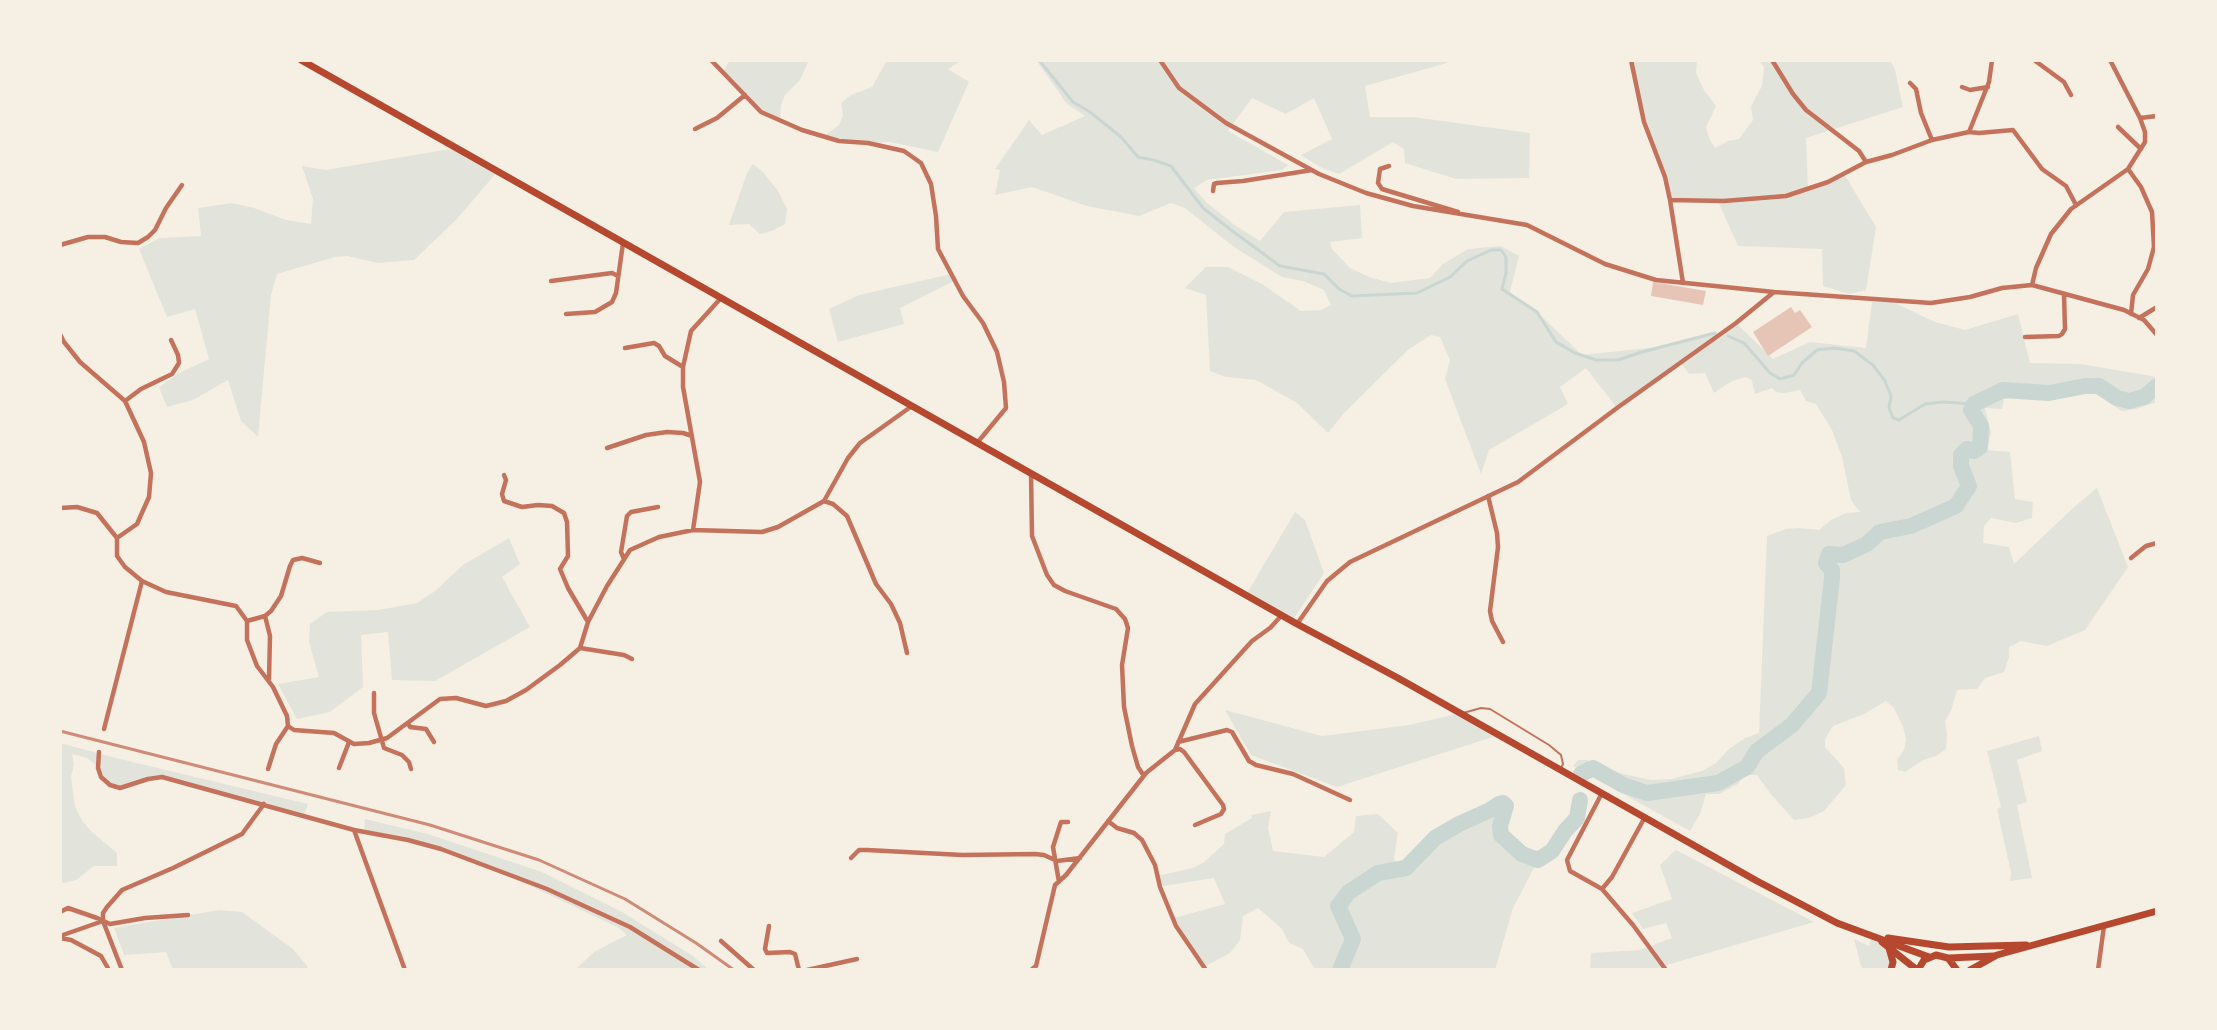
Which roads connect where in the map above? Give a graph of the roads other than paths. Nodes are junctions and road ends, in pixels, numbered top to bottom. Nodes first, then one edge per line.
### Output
1 (301, 60) edge
2 (711, 60) edge
3 (1160, 60) edge
4 (1631, 60) edge
5 (1772, 60) edge
6 (1992, 60) edge
7 (2034, 60) edge
8 (2110, 60) edge
9 (1910, 83) dead end
10 (1962, 87) dead end
11 (1988, 87) junction
12 (745, 95) junction
13 (2071, 95) dead end
14 (2157, 116) edge
15 (2140, 118) junction
16 (2118, 126) dead end
17 (694, 129) dead end
18 (1969, 132) junction
19 (1932, 140) junction
20 (2141, 149) junction
21 (1866, 162) junction
22 (1389, 166) dead end
23 (2128, 169) junction
24 (1312, 170) junction
25 (182, 185) dead end
26 (1213, 191) dead end
27 (1670, 200) junction
28 (2076, 205) junction
29 (1464, 214) junction
30 (623, 243) junction
31 (60, 245) edge
32 (618, 276) junction
33 (551, 281) dead end
34 (1683, 283) junction
35 (2032, 285) junction
36 (1774, 292) junction
37 (2064, 294) junction
38 (721, 298) junction
39 (2157, 307) edge
40 (566, 314) dead end
41 (2131, 314) junction
42 (2139, 318) junction
43 (60, 334) edge
44 (2157, 334) edge
45 (2025, 337) dead end
46 (171, 340) dead end
47 (625, 348) dead end
48 (683, 367) junction
49 (125, 401) junction
50 (912, 406) junction
51 (692, 436) junction
52 (977, 443) junction
53 (607, 448) dead end
54 (1030, 473) junction
55 (504, 475) dead end
56 (1488, 496) junction
57 (824, 501) junction
58 (658, 507) dead end
59 (60, 508) edge
60 (693, 530) junction
61 (117, 538) junction
62 (2157, 543) edge
63 (2131, 558) dead end
64 (624, 559) junction
65 (320, 563) dead end
66 (142, 581) junction
67 (1281, 615) junction
68 (265, 616) junction
69 (247, 621) junction
70 (588, 622) junction
71 (1297, 624) junction
72 (1503, 642) dead end
73 (580, 648) junction
74 (906, 653) dead end
75 (632, 659) dead end
76 (269, 682) junction
77 (374, 693) dead end
78 (1461, 713) junction
79 (408, 723) junction
80 (288, 726) junction
81 (104, 729) dead end
82 (382, 740) junction
83 (349, 742) junction
84 (434, 742) dead end
85 (1178, 742) junction
86 (1175, 750) junction
87 (99, 752) dead end
88 (339, 768) dead end
89 (268, 769) dead end
90 (411, 769) dead end
91 (1560, 770) junction
92 (1144, 776) junction
93 (1602, 793) junction
94 (1350, 800) dead end
95 (264, 804) junction
96 (1645, 818) junction
97 (1108, 821) junction
98 (1068, 822) dead end
99 (1195, 825) dead end
100 (354, 830) junction
101 (851, 858) dead end
102 (1080, 858) junction
103 (1057, 861) junction
104 (1059, 882) junction
105 (1602, 890) junction
106 (62, 909) edge
107 (2157, 911) edge
108 (188, 915) dead end
109 (103, 921) junction
110 (769, 926) dead end
111 (2104, 926) junction
112 (60, 937) edge
113 (1875, 937) junction
114 (722, 941) dead end
115 (2032, 946) junction
116 (1889, 948) junction
117 (1997, 956) junction
118 (1929, 957) junction
119 (1948, 958) junction
120 (857, 959) dead end
121 (109, 970) edge
122 (122, 970) edge
123 (405, 970) edge
124 (699, 970) edge
125 (754, 970) edge
126 (799, 970) edge
127 (807, 970) edge
128 (1031, 970) edge
129 (1206, 970) edge
130 (1666, 970) edge
131 (1891, 970) edge
132 (1917, 970) edge
133 (1957, 970) edge
134 (1970, 970) edge
135 (2098, 970) edge

1 - 30 main road
2 - 12 street
3 - 24 street
4 - 27 street
5 - 21 street
6 - 11 street
7 - 13 street
8 - 15 street
9 - 19 street
10 - 11 street
11 - 18 street
12 - 17 street
12 - 52 street
14 - 15 street
15 - 20 street
16 - 20 street
18 - 19 street
18 - 28 street
19 - 21 street
20 - 23 street
21 - 27 street
22 - 29 street
23 - 28 street
23 - 41 street
24 - 26 street
24 - 29 street
25 - 31 street
27 - 34 street
28 - 35 street
29 - 34 street
30 - 32 street
30 - 38 main road
32 - 33 street
32 - 40 street
34 - 36 street
35 - 36 street
35 - 37 street
36 - 56 street
37 - 41 street
37 - 45 street
38 - 48 street
38 - 50 main road
39 - 42 street
41 - 42 street
42 - 44 street
43 - 49 street
46 - 49 street
47 - 48 street
48 - 51 street
49 - 61 street
50 - 52 main road
50 - 57 street
51 - 53 street
51 - 60 street
52 - 54 main road
54 - 67 main road
54 - 92 street
55 - 70 street
56 - 71 street
56 - 72 street
57 - 60 street
57 - 74 street
58 - 64 street
59 - 61 street
60 - 64 street
61 - 66 street
62 - 63 street
64 - 70 street
65 - 68 street
66 - 69 street
66 - 81 street
67 - 71 main road
67 - 85 street
68 - 69 street
68 - 76 street
69 - 76 street
70 - 73 street
71 - 78 main road
73 - 75 street
73 - 79 street
76 - 80 street
77 - 82 street
78 - 91 main road
78 - 91 lane
79 - 82 street
79 - 84 street
80 - 83 street
80 - 89 street
82 - 83 street
82 - 90 street
83 - 88 street
85 - 86 street
85 - 94 street
86 - 92 street
86 - 99 street
87 - 95 street
91 - 93 main road
92 - 97 street
93 - 96 main road
93 - 105 street
95 - 100 street
95 - 109 street
96 - 105 street
96 - 113 main road
97 - 102 street
97 - 129 street
98 - 103 street
100 - 123 street
100 - 124 street
101 - 103 street
102 - 103 street
102 - 104 street
103 - 104 street
104 - 128 street
105 - 130 street
106 - 109 street
107 - 111 main road
108 - 109 street
109 - 112 street
109 - 122 street
110 - 126 street
111 - 115 main road
111 - 135 street
112 - 121 street
113 - 115 main road
113 - 116 main road
113 - 118 main road
114 - 125 street
115 - 117 main road
116 - 131 main road
116 - 132 main road
117 - 119 main road
117 - 134 main road
118 - 119 main road
118 - 132 main road
119 - 133 main road
120 - 127 street

